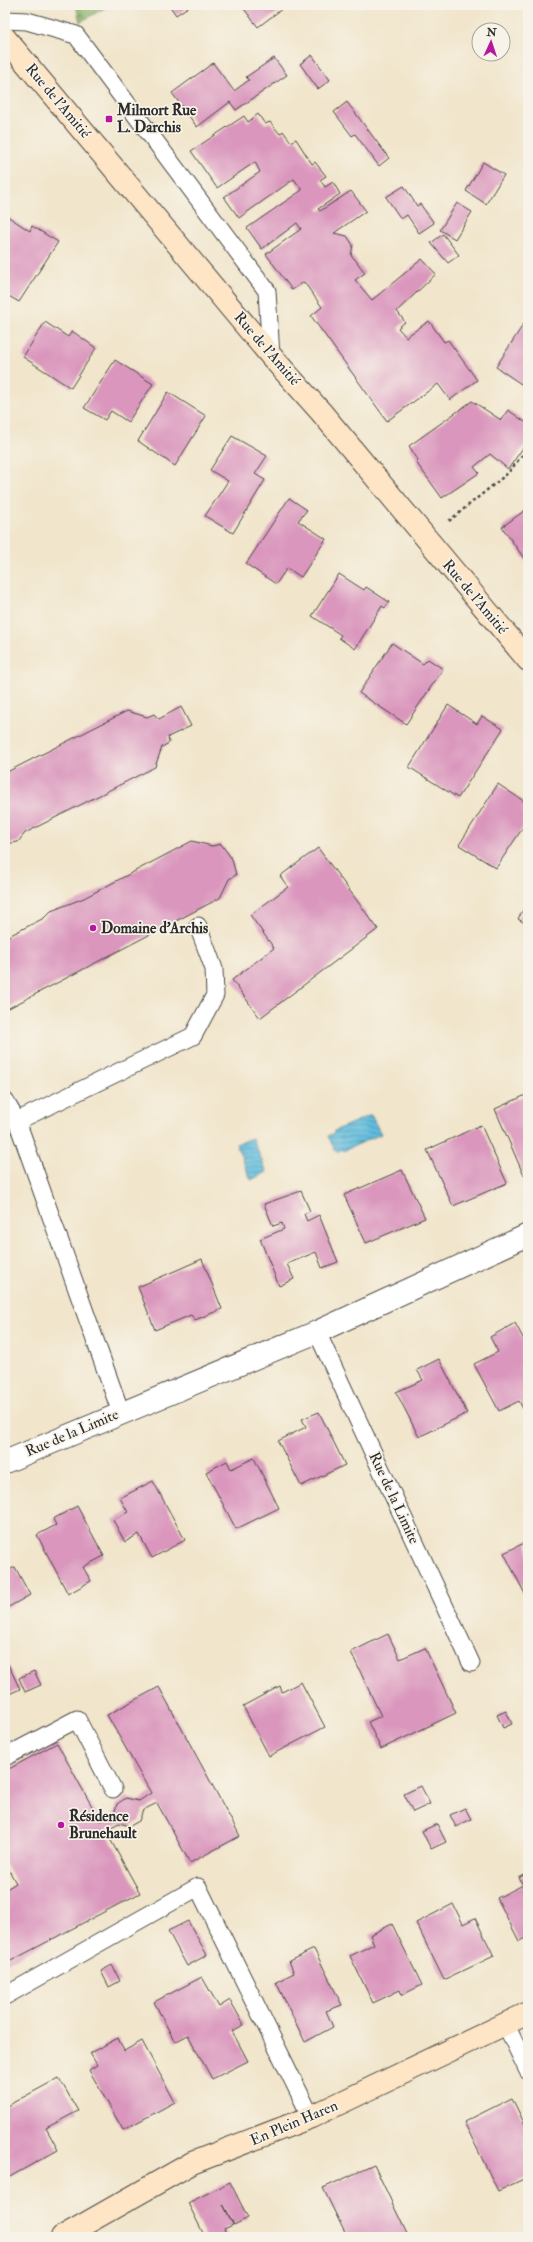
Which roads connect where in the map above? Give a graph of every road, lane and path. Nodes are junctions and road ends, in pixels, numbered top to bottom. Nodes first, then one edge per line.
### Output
1 (5, 20) edge
2 (6, 42) edge
3 (272, 356) junction
4 (528, 448) edge
5 (427, 539) junction
6 (528, 660) edge
7 (198, 926) dead end
8 (5, 1101) edge
9 (17, 1121) junction
10 (528, 1235) edge
11 (317, 1332) junction
12 (121, 1413) junction
13 (5, 1462) edge
14 (471, 1663) dead end
15 (5, 1757) edge
16 (113, 1789) dead end
17 (5, 1996) edge
18 (528, 2013) edge
19 (506, 2024) junction
20 (528, 2071) edge
21 (311, 2117) junction
22 (62, 2237) edge

1 - 3 lane
2 - 3 street, Rue de l'Amitié
3 - 5 street, Rue de l'Amitié
4 - 5 path
5 - 6 street, Rue de l'Amitié
7 - 9 lane
8 - 9 lane
9 - 12 lane
10 - 11 street, Rue de la Limite
11 - 12 street, Rue de la Limite
11 - 14 lane, Rue de la Limite
12 - 13 street, Rue de la Limite
15 - 16 lane
17 - 21 lane
18 - 19 street, En Plein Haren
19 - 20 lane
19 - 21 street, En Plein Haren
21 - 22 street, En Plein Haren

